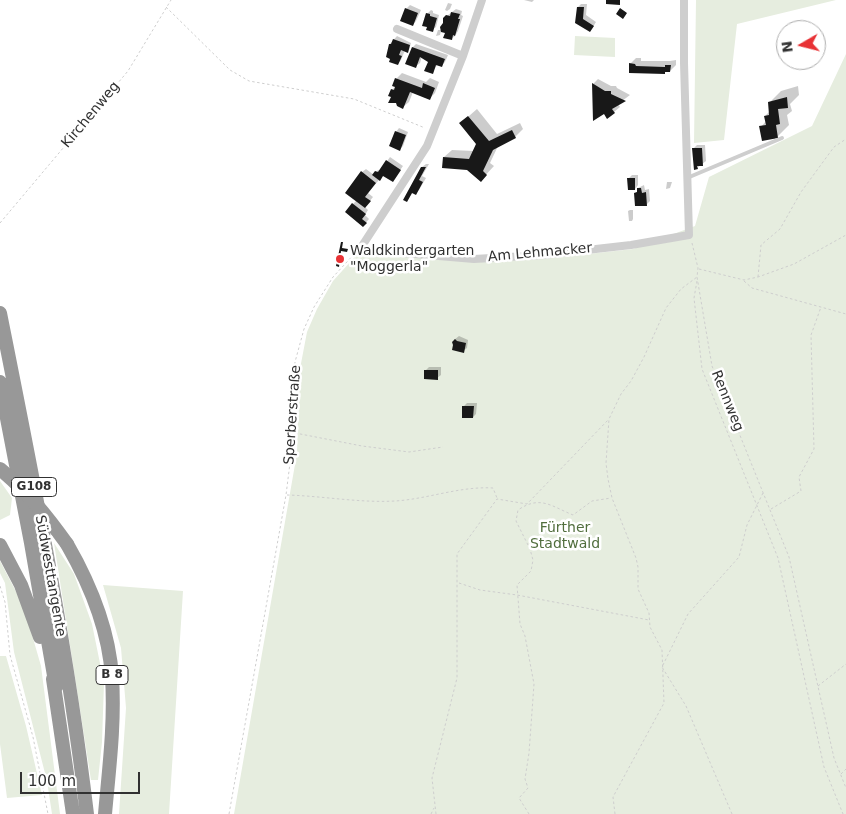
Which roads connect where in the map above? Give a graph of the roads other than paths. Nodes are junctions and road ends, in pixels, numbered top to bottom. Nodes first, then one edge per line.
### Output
1 (482, 0) edge
2 (684, 0) edge
3 (396, 29) dead end
4 (463, 56) junction
5 (782, 138) dead end
6 (687, 178) junction
7 (0, 313) edge
8 (0, 382) edge
9 (0, 469) edge
10 (0, 545) edge
11 (56, 687) junction
12 (73, 814) edge
13 (87, 814) edge
14 (104, 814) edge

1 - 4 street
2 - 6 street
3 - 4 street
4 - 6 street, Am Lehmacker
5 - 6 lane
7 - 13 highway, Südwesttangente / G108
8 - 11 highway, Südwesttangente / G108
9 - 14 highway, B 8, bridge
10 - 11 highway
11 - 12 highway

